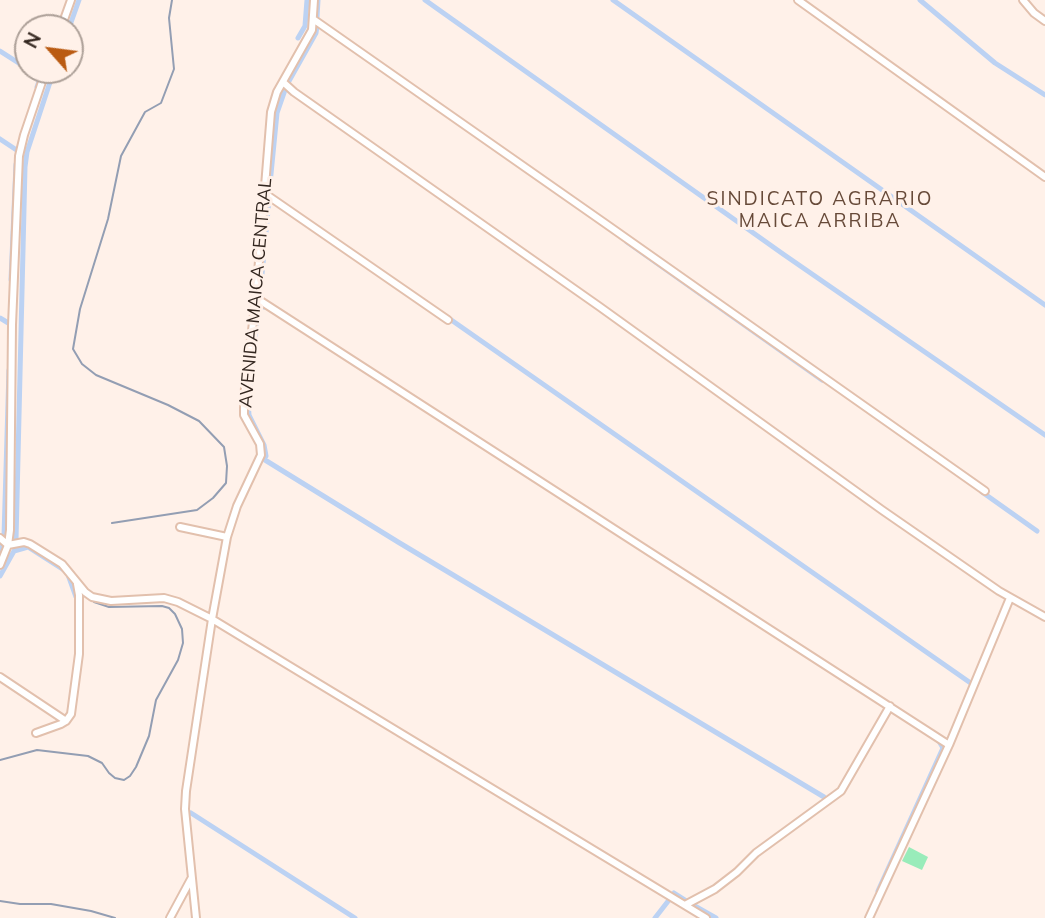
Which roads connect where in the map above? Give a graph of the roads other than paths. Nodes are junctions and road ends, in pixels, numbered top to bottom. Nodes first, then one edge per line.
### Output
1 (314, 0) edge
2 (798, 0) edge
3 (1023, 0) edge
4 (313, 19) junction
5 (1045, 21) edge
6 (283, 82) junction
7 (41, 84) edge
8 (1045, 177) edge
9 (264, 193) junction
10 (256, 298) junction
11 (448, 320) dead end
12 (985, 491) dead end
13 (180, 527) dead end
14 (227, 537) junction
15 (0, 538) edge
16 (8, 545) junction
17 (0, 565) edge
18 (77, 581) junction
19 (1010, 598) junction
20 (1045, 617) edge
21 (212, 619) junction
22 (0, 677) edge
23 (890, 706) junction
24 (66, 722) junction
25 (36, 733) dead end
26 (949, 745) junction
27 (192, 877) junction
28 (685, 905) junction
29 (170, 918) edge
30 (196, 918) edge
31 (706, 918) edge
32 (869, 918) edge

1 - 4 street, AVENIDA MAICA CENTRAL
2 - 8 street
3 - 5 street
4 - 6 street, AVENIDA MAICA CENTRAL
4 - 12 street
6 - 9 street, AVENIDA MAICA CENTRAL
6 - 19 street
7 - 16 street
9 - 10 street, AVENIDA MAICA CENTRAL
9 - 11 street
10 - 14 street, AVENIDA MAICA CENTRAL
10 - 23 street
13 - 14 street
14 - 21 street, AVENIDA MAICA CENTRAL
15 - 16 street
16 - 17 street
16 - 18 street
18 - 21 street
18 - 24 street
19 - 20 street
19 - 26 street
21 - 27 street, AVENIDA MAICA CENTRAL
21 - 28 street
22 - 24 street
23 - 26 street
23 - 28 street
24 - 25 street
26 - 32 street
27 - 29 street
27 - 30 street, AVENIDA MAICA CENTRAL
28 - 31 street

